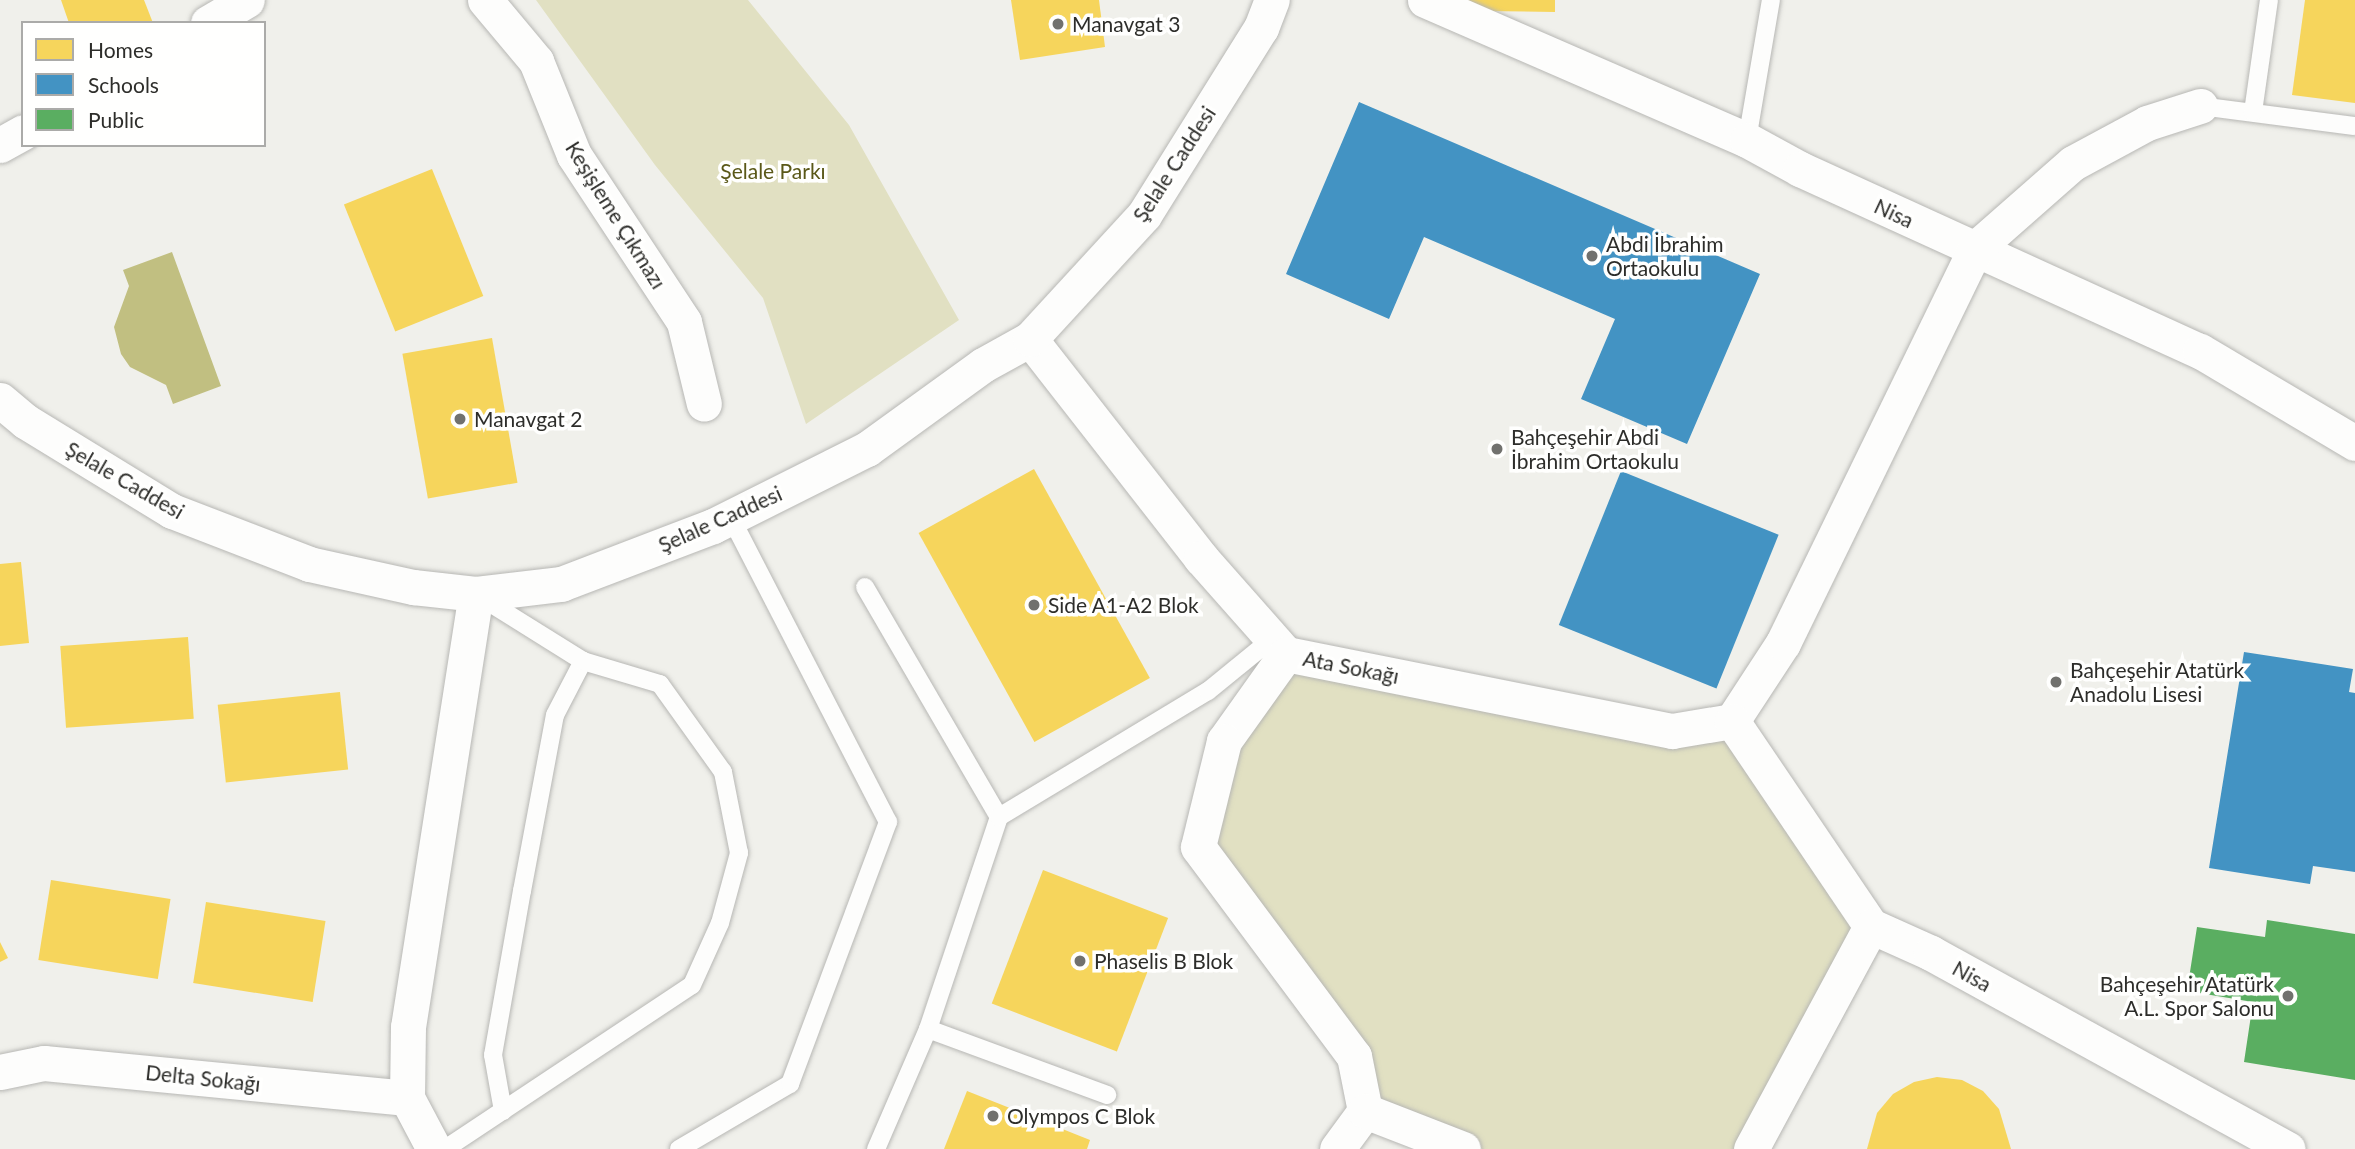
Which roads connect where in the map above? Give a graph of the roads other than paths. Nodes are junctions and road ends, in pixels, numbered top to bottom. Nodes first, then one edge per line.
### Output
1 (247, 0) edge
2 (485, 0) edge
3 (1272, 0) edge
4 (1424, 0) edge
5 (1771, 0) edge
6 (2269, 0) edge
7 (211, 21) edge
8 (2200, 106) joint
9 (2253, 112) junction
10 (2355, 126) edge
11 (21, 133) edge
12 (1747, 140) junction
13 (0, 145) edge
14 (1975, 249) junction
15 (1030, 339) junction
16 (0, 400) edge
17 (704, 404) dead end
18 (2355, 443) edge
19 (731, 517) junction
20 (865, 587) dead end
21 (476, 594) junction
22 (1279, 646) junction
23 (583, 661) junction
24 (1732, 721) junction
25 (999, 817) junction
26 (1871, 926) junction
27 (928, 1029) junction
28 (0, 1072) edge
29 (1107, 1095) dead end
30 (407, 1098) junction
31 (503, 1111) junction
32 (1365, 1111) junction
33 (433, 1149) edge
34 (445, 1149) edge
35 (679, 1149) edge
36 (876, 1149) edge
37 (1337, 1149) edge
38 (1463, 1149) edge
39 (1751, 1149) edge
40 (2288, 1149) edge

1 - 7 street
2 - 17 street, Keşişleme Çıkmazı
3 - 15 street, Şelale Caddesi
4 - 12 street, Nisa
5 - 12 lane
6 - 9 lane
8 - 9 lane
8 - 14 street
9 - 10 lane
11 - 13 street
12 - 14 street, Nisa
14 - 18 street, Nisa
14 - 24 street
15 - 19 street, Şelale Caddesi
15 - 22 street
16 - 21 street, Şelale Caddesi
19 - 21 street, Şelale Caddesi
19 - 35 lane
20 - 25 lane
21 - 23 lane
21 - 30 street
22 - 24 street, Ata Sokağı
22 - 25 lane
22 - 32 street
23 - 31 lane
23 - 31 lane
24 - 26 street
25 - 27 lane
26 - 39 street
26 - 40 street, Nisa
27 - 29 lane
27 - 36 lane
28 - 30 street, Delta Sokağı
30 - 33 street
31 - 34 lane
32 - 37 street
32 - 38 street

